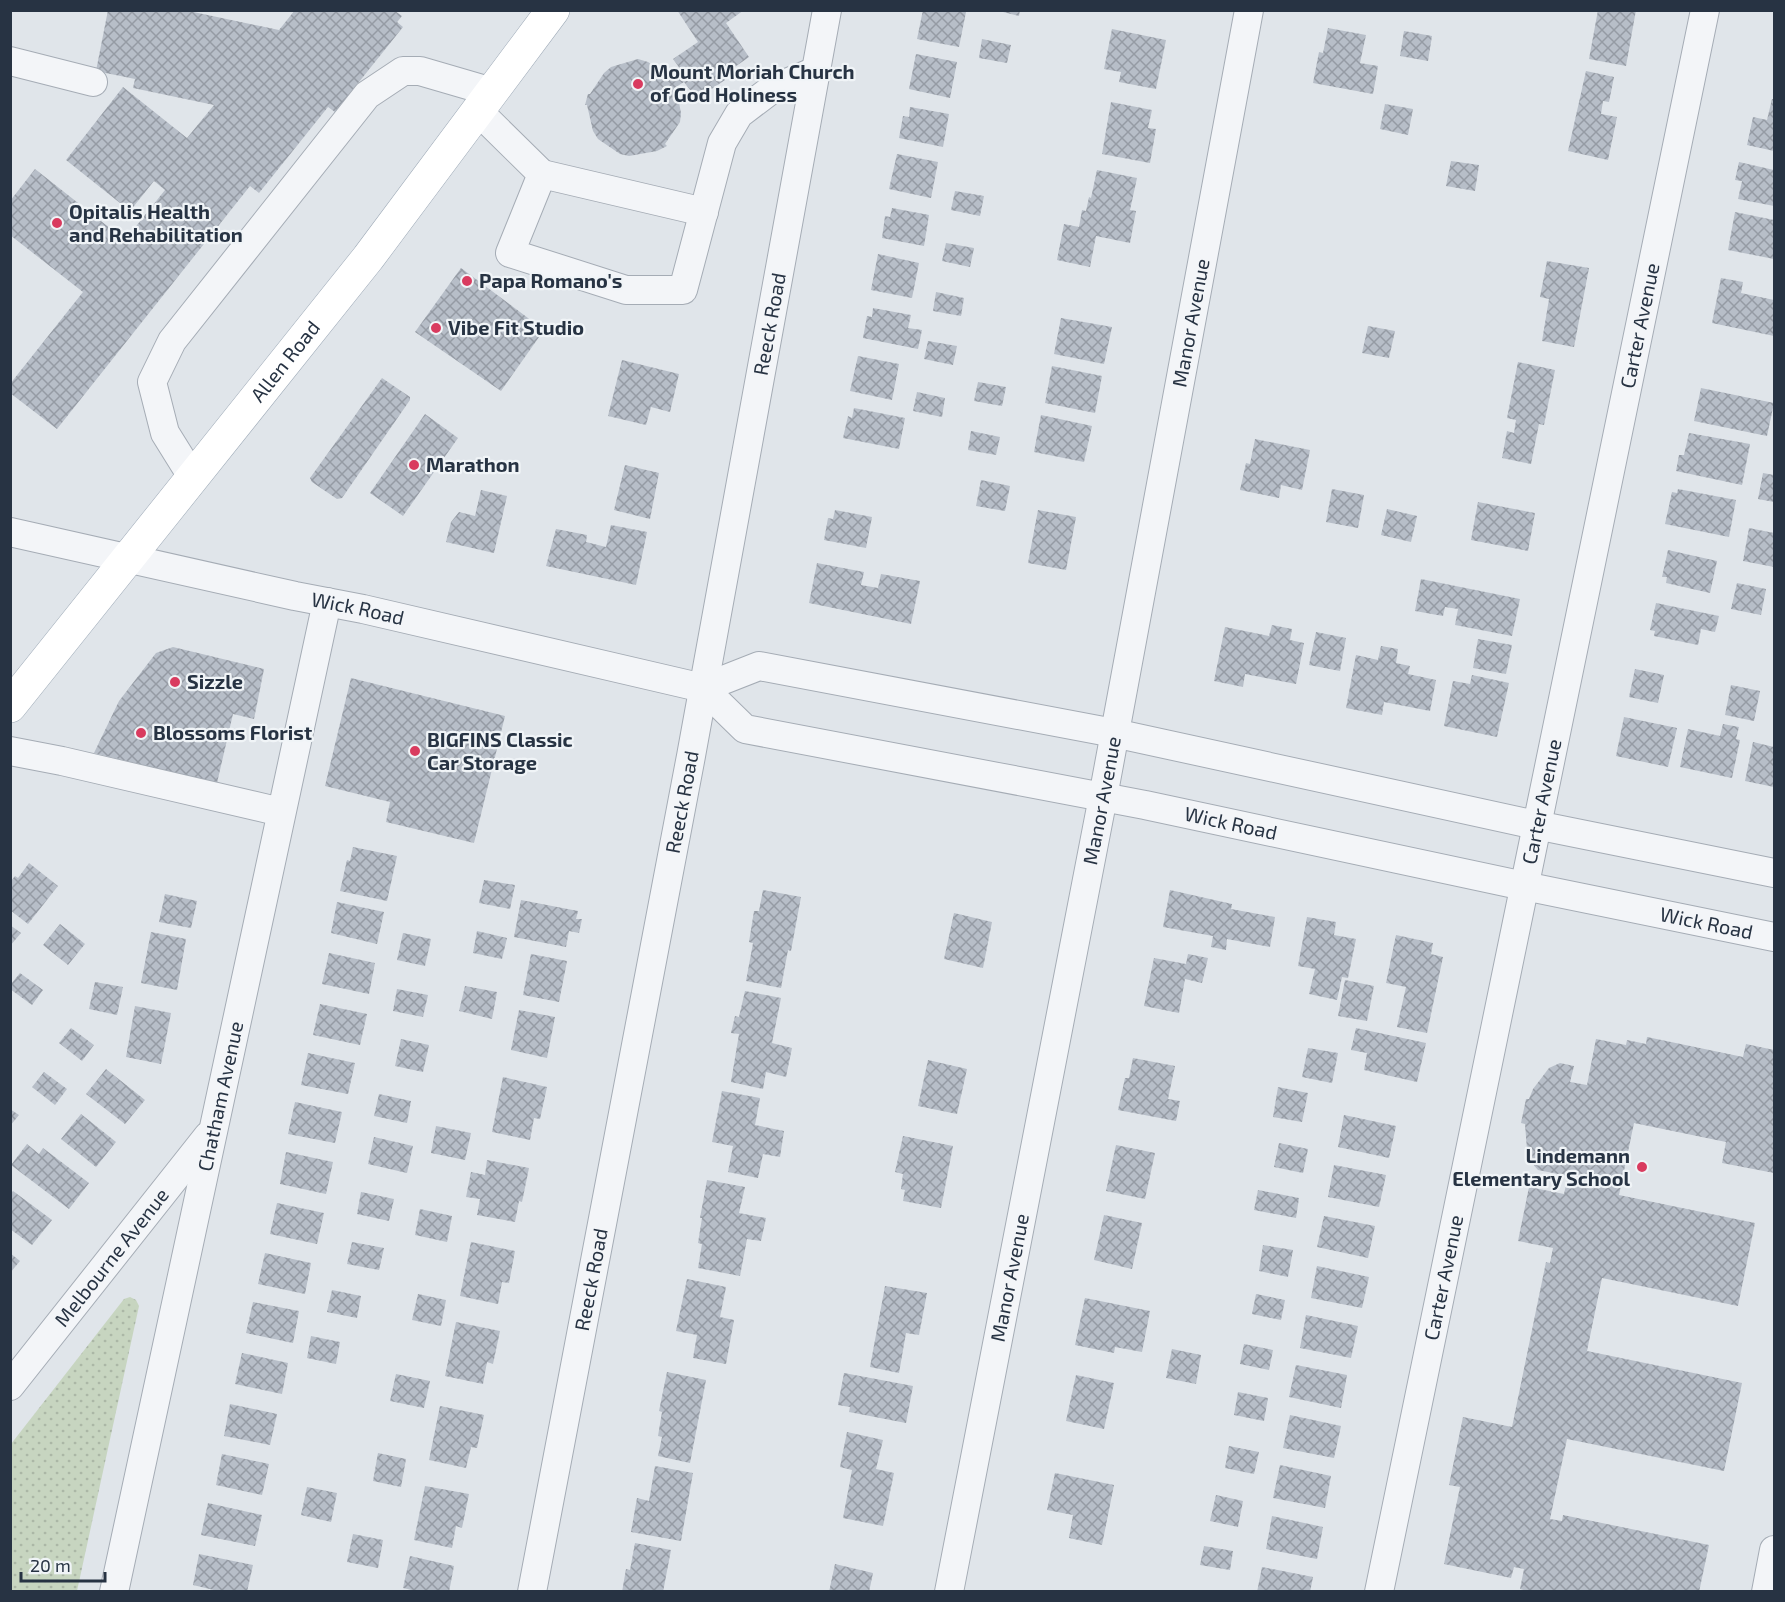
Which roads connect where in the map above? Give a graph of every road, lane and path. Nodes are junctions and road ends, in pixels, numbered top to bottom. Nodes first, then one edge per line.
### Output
1 (553, 10) edge
2 (827, 10) edge
3 (1249, 10) edge
4 (1705, 10) edge
5 (10, 61) edge
6 (816, 71) junction
7 (93, 82) dead end
8 (485, 102) junction
9 (542, 174) junction
10 (704, 212) junction
11 (193, 477) junction
12 (10, 532) edge
13 (129, 558) junction
14 (327, 602) junction
15 (703, 688) junction
16 (10, 706) edge
17 (1114, 734) junction
18 (10, 752) edge
19 (1103, 797) junction
20 (281, 812) junction
21 (1536, 825) junction
22 (1774, 873) edge
23 (1524, 886) junction
24 (1774, 937) edge
25 (213, 1129) junction
26 (10, 1386) edge
27 (1774, 1550) edge
28 (114, 1592) edge
29 (532, 1592) edge
30 (949, 1592) edge
31 (1379, 1592) edge
32 (1766, 1592) edge

1 - 8 main road, Allen Road
2 - 6 street, Reeck Road
3 - 17 street, Manor Avenue
4 - 21 street, Carter Avenue
5 - 7 street
6 - 10 street
6 - 15 street, Reeck Road
8 - 9 street
8 - 11 main road, Allen Road
8 - 11 street
9 - 10 street
9 - 10 street
11 - 13 main road, Allen Road
12 - 13 street, Wick Road
13 - 14 street, Wick Road
13 - 16 main road, Allen Road
14 - 15 street, Wick Road
14 - 20 street, Chatham Avenue
15 - 17 street
15 - 19 street, Wick Road
15 - 29 street, Reeck Road
17 - 19 street, Manor Avenue
17 - 21 street
18 - 20 street
19 - 23 street, Wick Road
19 - 30 street, Manor Avenue
20 - 25 street, Chatham Avenue
21 - 22 street
21 - 23 street, Carter Avenue
23 - 24 street, Wick Road
23 - 31 street, Carter Avenue
25 - 26 street, Melbourne Avenue
25 - 28 street, Chatham Avenue
27 - 32 street

